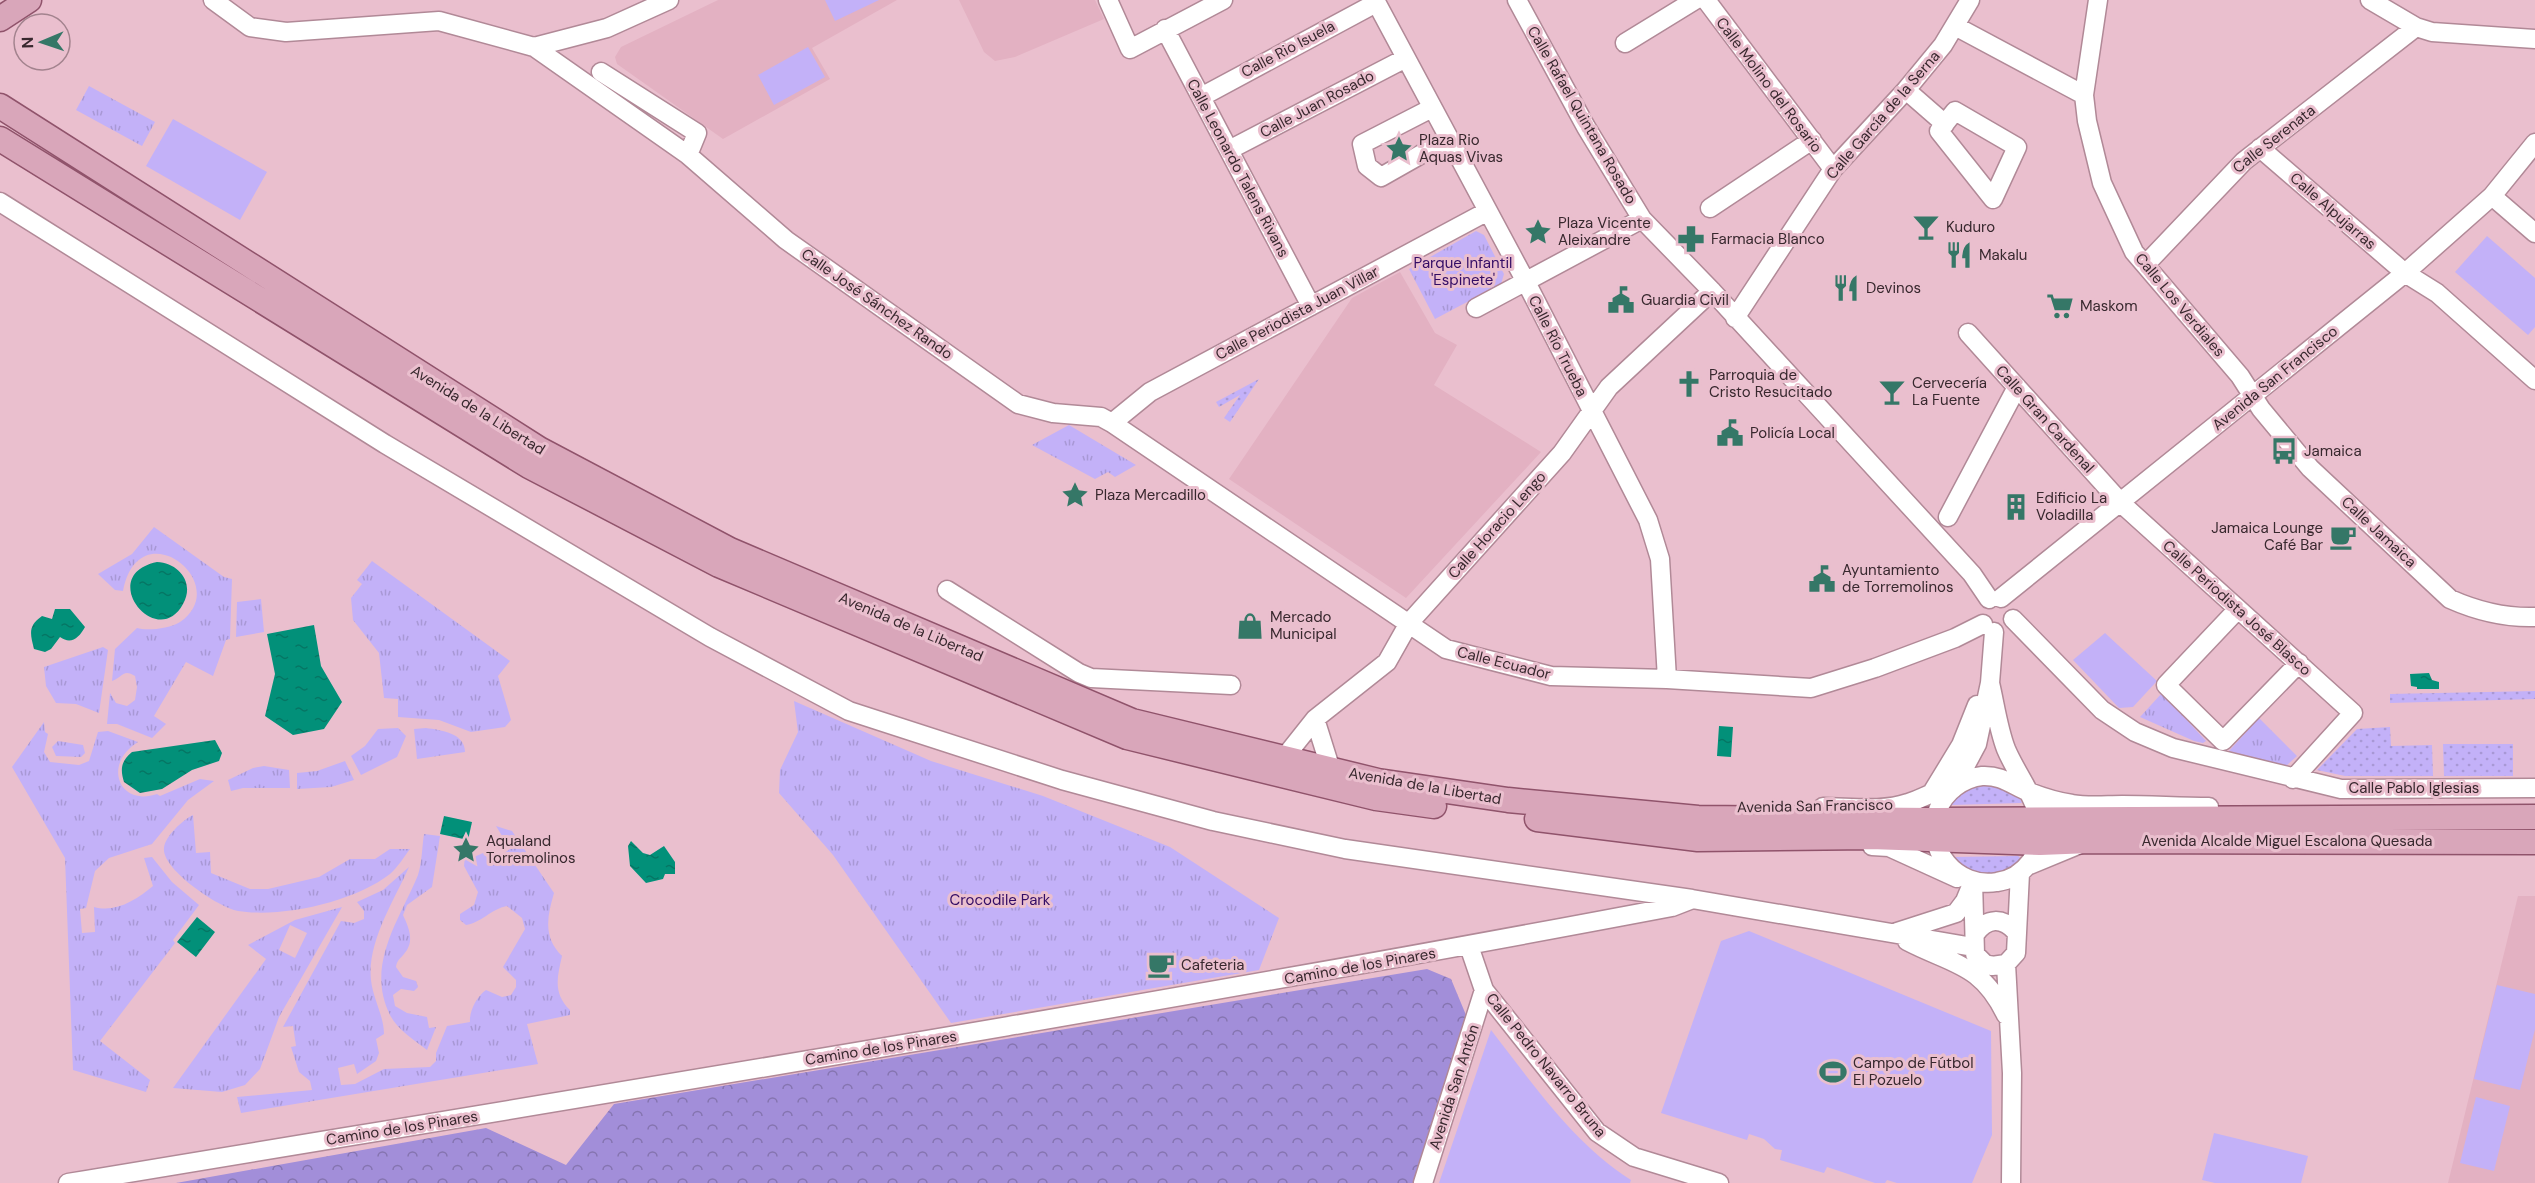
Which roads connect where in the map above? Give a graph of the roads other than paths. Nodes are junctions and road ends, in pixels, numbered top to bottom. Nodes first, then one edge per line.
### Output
1 (29, 0) edge
2 (213, 0) edge
3 (669, 0) edge
4 (1108, 0) edge
5 (1223, 0) edge
6 (1517, 0) edge
7 (1695, 0) edge
8 (1706, 0) edge
9 (1970, 0) edge
10 (2098, 0) edge
11 (2370, 0) edge
12 (1376, 2) edge
13 (0, 19) edge
14 (1955, 26) junction
15 (2416, 27) junction
16 (1166, 29) junction
17 (2535, 39) edge
18 (1625, 43) dead end
19 (534, 47) junction
20 (1406, 58) junction
21 (601, 72) dead end
22 (1906, 90) junction
23 (2084, 95) junction
24 (1201, 97) junction
25 (0, 106) edge
26 (1432, 108) junction
27 (1945, 124) junction
28 (0, 139) edge
29 (1449, 140) junction
30 (1812, 140) junction
31 (2535, 143) edge
32 (2260, 148) junction
33 (1229, 150) junction
34 (688, 155) junction
35 (1833, 169) junction
36 (2492, 196) junction
37 (0, 202) edge
38 (1710, 208) dead end
39 (1488, 211) junction
40 (1642, 219) junction
41 (2535, 233) edge
42 (2146, 264) junction
43 (2405, 273) junction
44 (1526, 282) junction
45 (1712, 291) junction
46 (1311, 306) junction
47 (1476, 308) dead end
48 (1735, 318) junction
49 (1968, 333) dead end
50 (2535, 380) edge
51 (2017, 387) junction
52 (2253, 396) junction
53 (1591, 412) junction
54 (1085, 415) joint
55 (1112, 423) junction
56 (2122, 504) junction
57 (1948, 517) dead end
58 (947, 590) dead end
59 (1995, 599) junction
60 (2238, 609) junction
61 (2535, 617) edge
62 (2013, 619) junction
63 (1409, 623) junction
64 (1988, 628) junction
65 (2299, 663) junction
66 (1667, 679) junction
67 (1990, 683) junction
68 (1231, 685) dead end
69 (1314, 719) junction
70 (1284, 758) junction
71 (1331, 770) junction
72 (2293, 779) junction
73 (2535, 788) edge
74 (1953, 789) junction
75 (1932, 790) junction
76 (2027, 791) junction
77 (1698, 818) junction
78 (2535, 818) edge
79 (2040, 819) junction
80 (2284, 819) junction
81 (1935, 830) junction
82 (1818, 838) junction
83 (2090, 841) junction
84 (2535, 842) edge
85 (2040, 843) junction
86 (2023, 870) junction
87 (1973, 881) junction
88 (1692, 899) junction
89 (2015, 931) junction
90 (1892, 933) junction
91 (1974, 940) junction
92 (1469, 946) junction
93 (2006, 964) junction
94 (1484, 990) junction
95 (2010, 1023) junction
96 (68, 1183) edge
97 (1423, 1183) edge
98 (1719, 1183) edge
99 (2011, 1183) edge

1 - 13 main road
2 - 19 street
3 - 19 street
4 - 16 street
5 - 16 street
6 - 40 street, Calle Rafael Quintana Rosado
7 - 18 street
8 - 30 street, Calle Molino del Rosario
9 - 14 street, Calle García de la Serna
10 - 23 street, Calle Los Verdiales
11 - 15 street
12 - 20 street, Calle Río Trueba
12 - 24 street, Calle Rio Isuela
14 - 22 street, Calle García de la Serna
14 - 23 street
15 - 17 street
15 - 32 street, Calle Serenata
16 - 24 street, Calle Leonardo Talens Rivans
19 - 34 street, Calle José Sánchez Rando
20 - 26 street, Calle Río Trueba
20 - 33 street, Calle Juan Rosado
21 - 34 street
22 - 27 street
22 - 35 street, Calle García de la Serna
23 - 42 street, Calle Los Verdiales
24 - 33 street, Calle Leonardo Talens Rivans
25 - 70 main road, Avenida de la Libertad
26 - 29 street, Calle Río Trueba
26 - 29 street
27 - 27 street
28 - 82 main road, Avenida de la Libertad
29 - 39 street, Calle Río Trueba
30 - 35 street, Calle Molino del Rosario
30 - 38 street
31 - 36 street, Avenida San Francisco
32 - 42 street, Calle Serenata
32 - 43 street, Calle Alpujarras
33 - 46 street, Calle Leonardo Talens Rivans
34 - 54 street, Calle José Sánchez Rando
35 - 48 street, Calle García de la Serna
36 - 41 street
36 - 43 street, Avenida San Francisco
37 - 88 street
39 - 44 street, Calle Río Trueba
39 - 46 street, Calle Periodista Juan Villar
40 - 44 street
40 - 45 street, Calle Rafael Quintana Rosado
42 - 52 street, Calle Los Verdiales
43 - 50 street, Calle Alpujarras
43 - 52 street, Avenida San Francisco
44 - 47 street
44 - 53 street, Calle Río Trueba
45 - 48 street, Calle Rafael Quintana Rosado
45 - 53 street, Calle Horacio Lengo
46 - 55 street, Calle Periodista Juan Villar
48 - 59 street, Calle Rafael Quintana Rosado
49 - 51 street, Calle Gran Cardenal
51 - 56 street, Calle Gran Cardenal
51 - 57 street
52 - 56 street, Avenida San Francisco
52 - 61 street, Calle Jamaica
53 - 63 street, Calle Horacio Lengo
53 - 66 street, Calle Río Trueba
54 - 55 street, Calle Ecuador
55 - 63 street, Calle Ecuador
56 - 59 street, Avenida San Francisco
56 - 60 street, Calle Periodista José Blasco
58 - 68 street
59 - 62 street
59 - 64 street
60 - 65 street, Calle Periodista José Blasco
60 - 65 street
62 - 64 street
62 - 72 street
63 - 66 street, Calle Ecuador
63 - 69 street, Calle Horacio Lengo
64 - 66 street, Calle Ecuador
64 - 67 street
65 - 72 street, Calle Periodista José Blasco
67 - 74 street
67 - 75 street
67 - 76 street
69 - 70 street, Calle Horacio Lengo
69 - 71 street
70 - 71 main road, Avenida de la Libertad
71 - 77 main road, Avenida de la Libertad
72 - 73 street, Calle Pablo Iglesias
74 - 75 street, Avenida San Francisco
74 - 76 street
74 - 81 street
75 - 77 street, Avenida San Francisco
76 - 79 street
76 - 80 street
77 - 81 main road, Avenida de la Libertad
78 - 80 main road, Avenida Alcalde Miguel Escalona Quesada
79 - 80 main road, Avenida Alcalde Miguel Escalona Quesada
79 - 81 main road, Avenida Alcalde Miguel Escalona Quesada
79 - 85 street
81 - 82 main road, Avenida de la Libertad
81 - 85 main road, Avenida de la Libertad
81 - 87 street
82 - 87 street
83 - 84 main road, Avenida Alcalde Miguel Escalona Quesada
83 - 85 main road, Avenida Alcalde Miguel Escalona Quesada
83 - 86 street
85 - 86 street
86 - 87 street
86 - 89 street
87 - 90 street
87 - 91 street
88 - 90 street
88 - 92 street, Camino de los Pinares
89 - 91 street
89 - 93 street
90 - 91 street
90 - 95 street
91 - 93 street
92 - 94 street, Calle Pedro Navarro Bruna
92 - 96 street, Camino de los Pinares
93 - 95 street
94 - 97 street, Avenida San Antón
94 - 98 street, Calle Pedro Navarro Bruna
95 - 99 street

